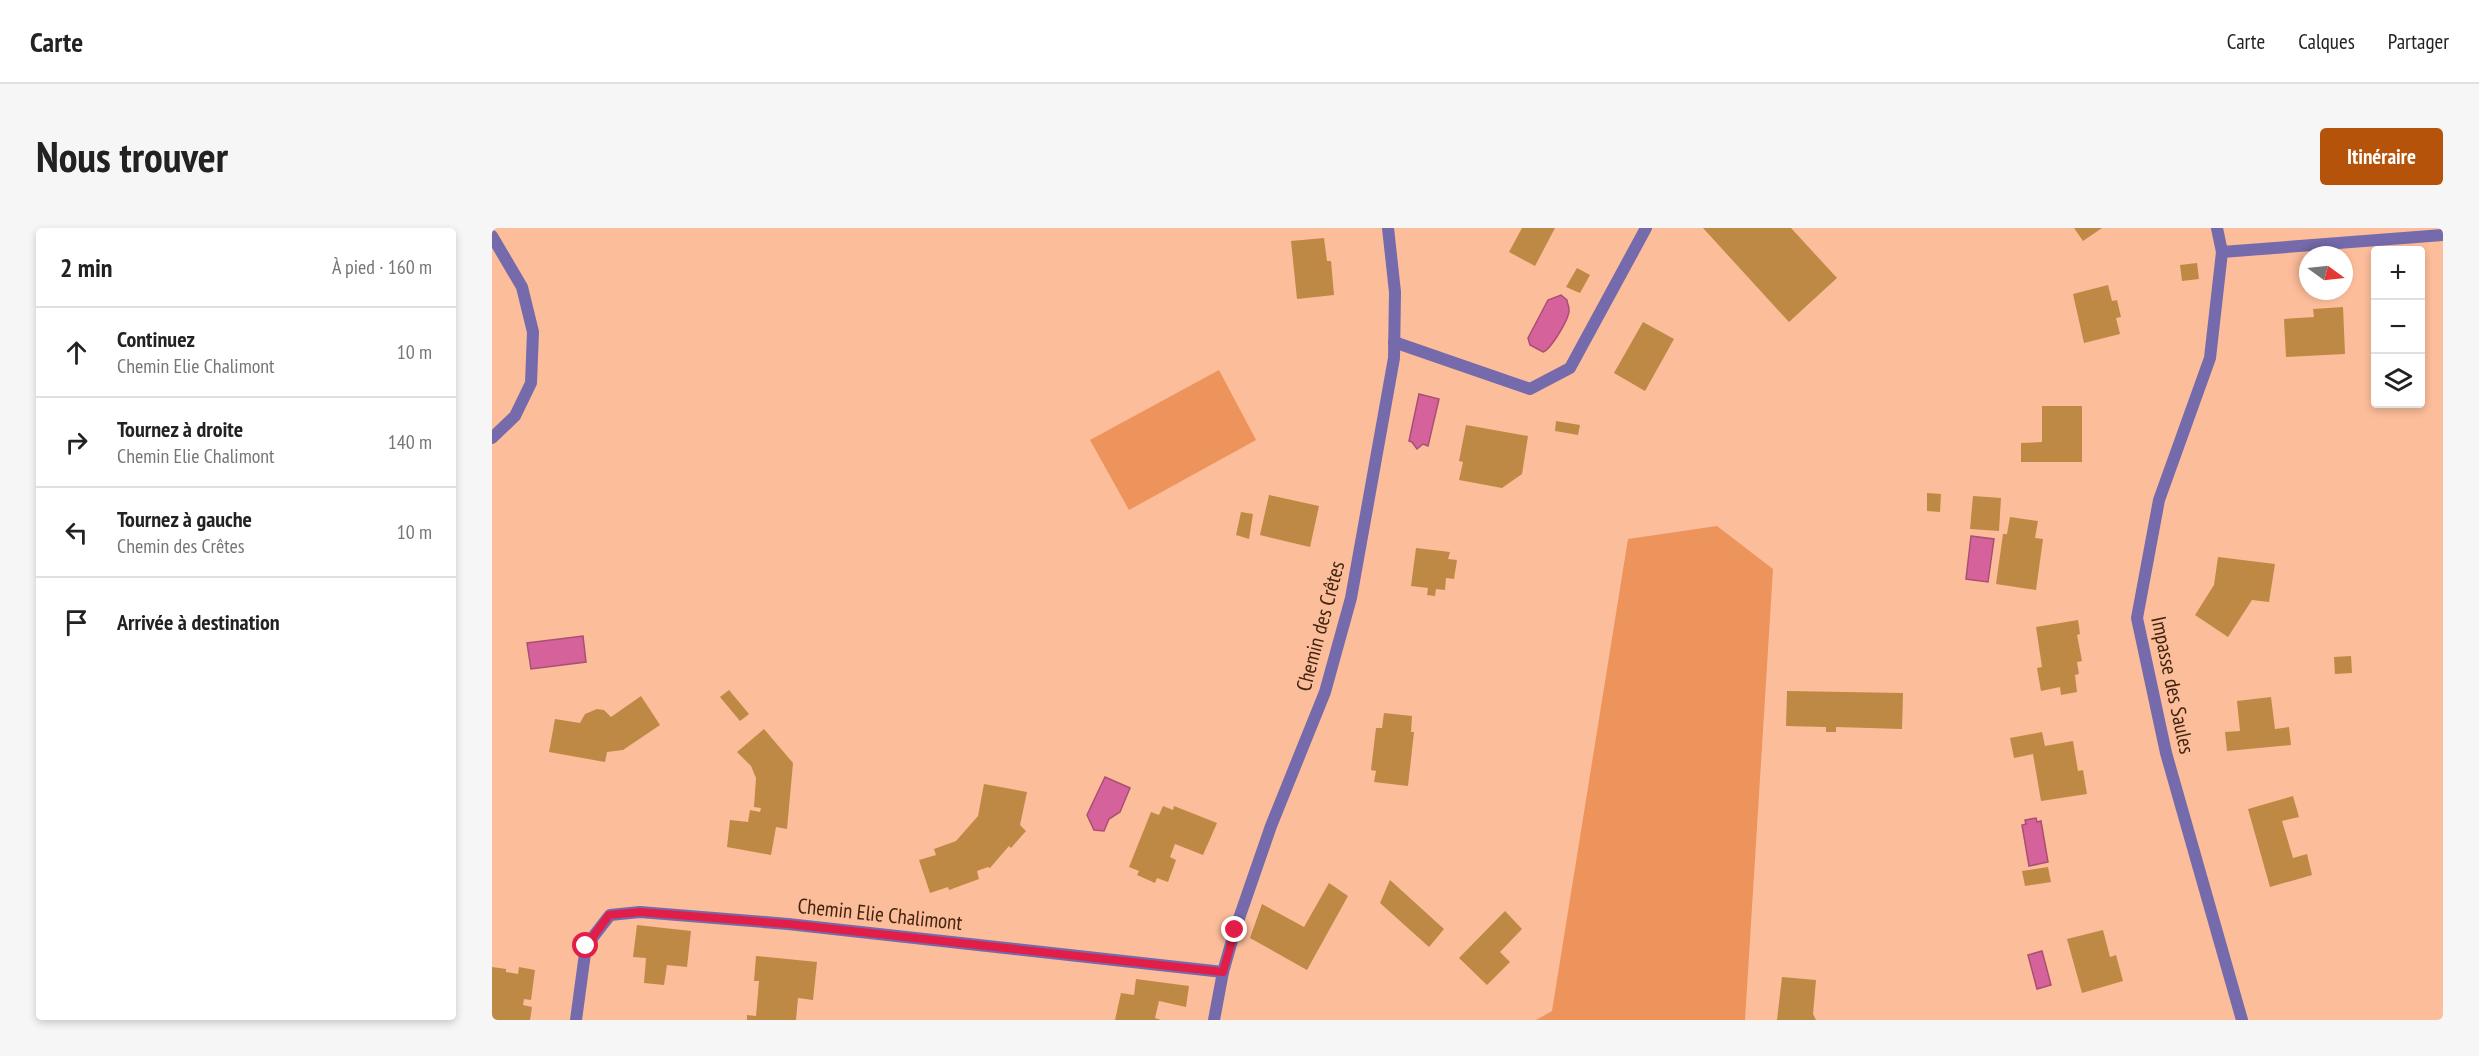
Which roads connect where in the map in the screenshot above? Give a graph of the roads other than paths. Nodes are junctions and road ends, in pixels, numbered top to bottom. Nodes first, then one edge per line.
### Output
1 (1388, 228) edge
2 (1646, 228) edge
3 (2217, 228) edge
4 (2443, 235) edge
5 (492, 236) edge
6 (2222, 252) junction
7 (1394, 342) junction
8 (492, 438) edge
9 (1223, 972) junction
10 (576, 1020) edge
11 (1214, 1020) edge
12 (2242, 1020) edge

1 - 7 street, Chemin des Crêtes
2 - 7 street
3 - 6 street, Impasse des Saules
4 - 6 street
5 - 8 street
6 - 12 street, Impasse des Saules
7 - 9 street, Chemin des Crêtes
9 - 10 street, Chemin Elie Chalimont
9 - 11 street, Chemin des Crêtes

